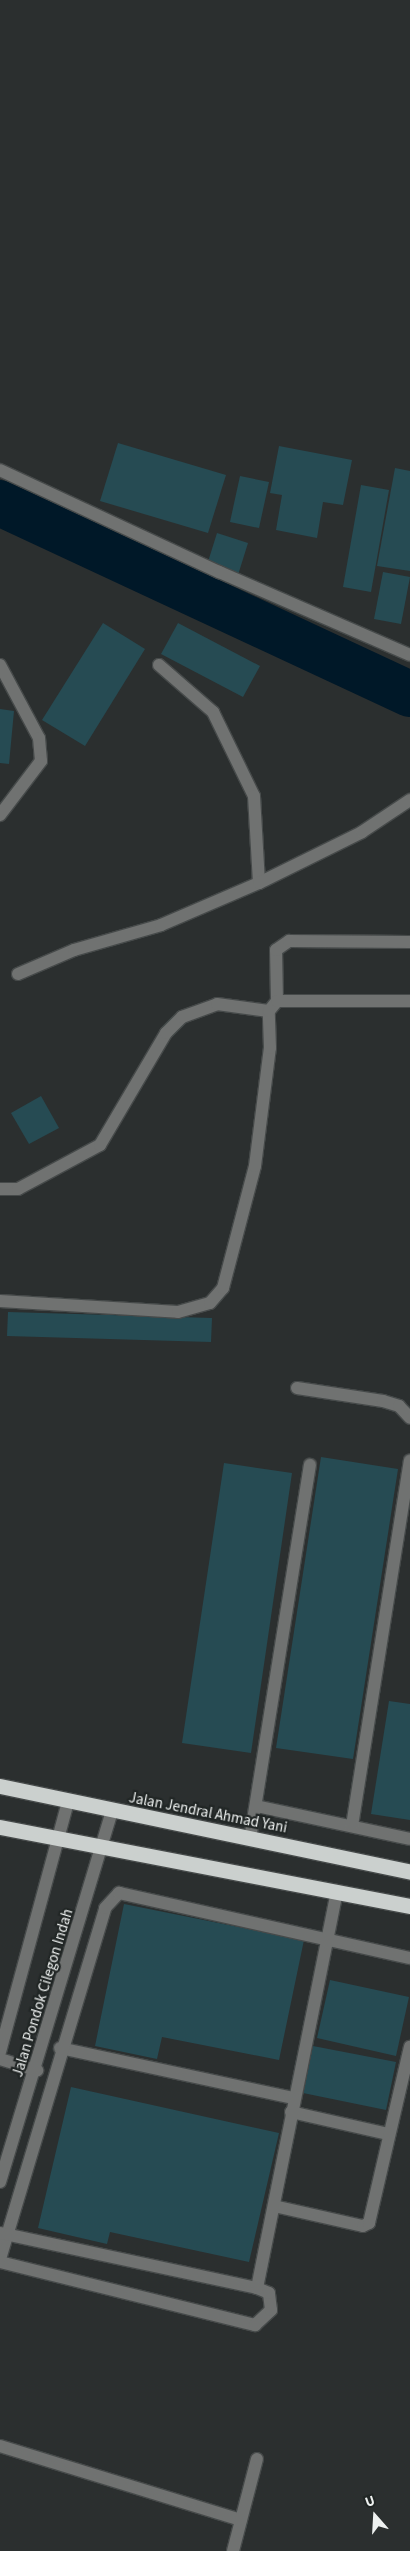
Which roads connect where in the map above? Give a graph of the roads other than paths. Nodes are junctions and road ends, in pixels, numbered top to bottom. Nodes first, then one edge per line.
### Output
1 (0, 470) edge
2 (410, 654) edge
3 (0, 665) edge
4 (159, 665) dead end
5 (410, 800) edge
6 (0, 815) edge
7 (259, 883) junction
8 (410, 942) edge
9 (18, 974) dead end
10 (410, 1001) edge
11 (273, 1006) junction
12 (0, 1189) edge
13 (0, 1301) edge
14 (297, 1388) dead end
15 (410, 1418) edge
16 (410, 1461) edge
17 (310, 1465) dead end
18 (0, 1786) edge
19 (68, 1802) junction
20 (256, 1806) junction
21 (112, 1812) junction
22 (352, 1826) junction
23 (0, 1827) edge
24 (250, 1838) junction
25 (410, 1839) edge
26 (57, 1842) junction
27 (102, 1851) junction
28 (410, 1872) edge
29 (337, 1891) junction
30 (410, 1906) edge
31 (328, 1936) junction
32 (410, 1958) edge
33 (410, 2047) edge
34 (60, 2048) junction
35 (0, 2052) edge
36 (0, 2059) edge
37 (38, 2070) junction
38 (294, 2098) junction
39 (291, 2112) junction
40 (388, 2134) junction
41 (0, 2182) edge
42 (274, 2206) junction
43 (4, 2233) edge
44 (0, 2260) edge
45 (256, 2288) junction
46 (0, 2446) edge
47 (257, 2459) dead end
48 (241, 2520) junction
49 (233, 2551) edge

1 - 2 street
3 - 6 street
4 - 7 street
5 - 7 street
7 - 9 street
8 - 11 street
10 - 11 street
11 - 12 street
11 - 13 street
14 - 15 street
16 - 22 street
17 - 20 street
18 - 19 highway, Jalan Jendral Ahmad Yani
19 - 21 highway, Jalan Jendral Ahmad Yani
19 - 26 street, Jalan Pondok Cilegon Indah
20 - 22 street
20 - 24 street
21 - 24 highway, Jalan Jendral Ahmad Yani
21 - 27 street, Jalan Pondok Cilegon Indah
22 - 25 street
23 - 26 highway
24 - 28 highway, Jalan Jendral Ahmad Yani
26 - 27 highway
26 - 35 street, Jalan Pondok Cilegon Indah
27 - 29 highway
27 - 37 street, Jalan Pondok Cilegon Indah
29 - 30 highway
29 - 31 street
31 - 32 street
31 - 34 street
31 - 38 street
33 - 40 street
34 - 38 street
34 - 43 street
36 - 37 street
37 - 41 street, Jalan Pondok Cilegon Indah
38 - 39 street
39 - 40 street
39 - 42 street
40 - 42 street
42 - 45 street
43 - 44 street
43 - 45 street
44 - 45 street
46 - 48 street
47 - 48 street
48 - 49 street

